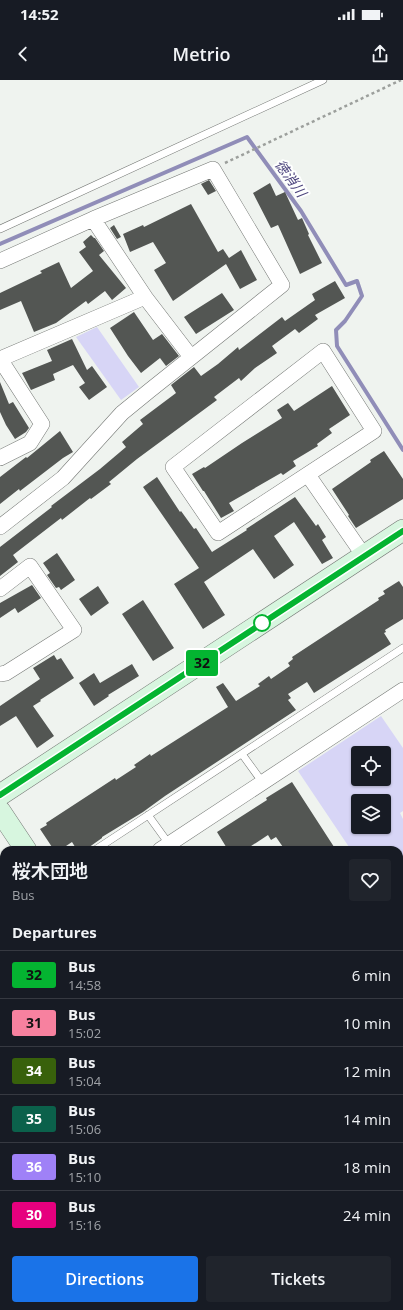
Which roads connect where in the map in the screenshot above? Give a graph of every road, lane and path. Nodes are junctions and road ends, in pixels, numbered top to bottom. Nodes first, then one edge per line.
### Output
1 (323, 80) edge
2 (401, 80) edge
3 (213, 168) junction
4 (93, 220) junction
5 (0, 229) edge
6 (0, 262) edge
7 (145, 296) junction
8 (191, 357) junction
9 (0, 458) edge
10 (308, 475) junction
11 (0, 527) edge
12 (403, 530) edge
13 (364, 556) junction
14 (0, 589) edge
15 (403, 648) edge
16 (0, 674) edge
17 (403, 690) edge
18 (242, 754) junction
19 (263, 783) junction
20 (0, 795) edge
21 (0, 811) edge
22 (148, 815) junction
23 (23, 846) edge
24 (102, 846) edge
25 (164, 846) edge
26 (166, 846) edge

1 - 5 lane
2 - 3 path
3 - 4 street
3 - 8 street
4 - 6 street
4 - 7 street
7 - 8 street
7 - 9 street
8 - 11 street
10 - 10 street
10 - 13 street
12 - 13 main road
13 - 20 main road
14 - 16 street
15 - 18 lane
17 - 19 street
18 - 19 lane
18 - 22 lane
19 - 26 street
21 - 23 main road
22 - 24 lane
22 - 25 lane

